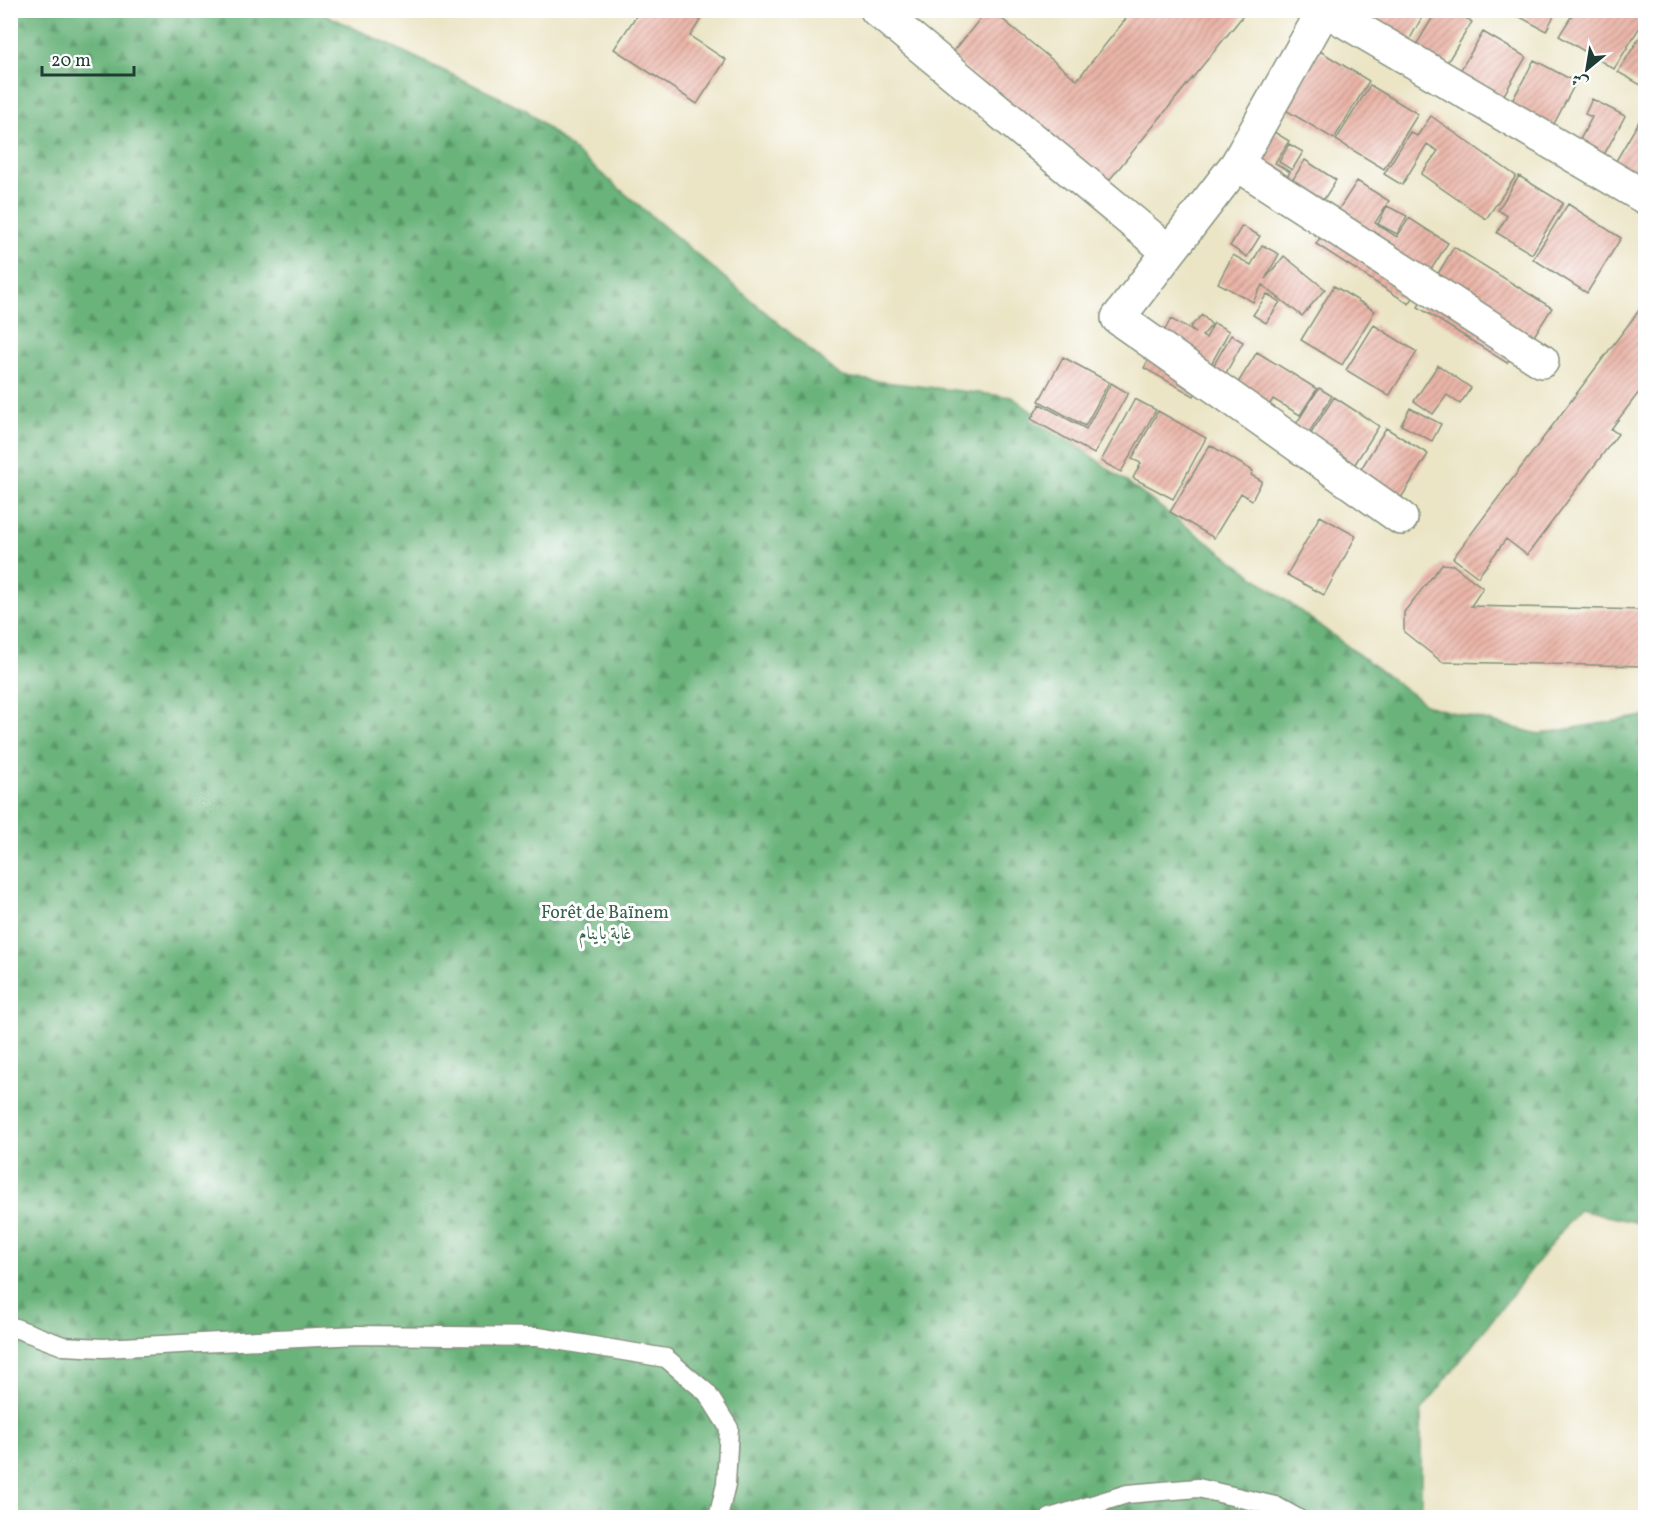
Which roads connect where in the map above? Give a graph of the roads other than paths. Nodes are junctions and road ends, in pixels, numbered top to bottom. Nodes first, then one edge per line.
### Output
1 (877, 10) edge
2 (1325, 10) edge
3 (1237, 164) junction
4 (1646, 198) edge
5 (1169, 252) junction
6 (1542, 361) dead end
7 (1401, 518) dead end
8 (10, 1326) edge
9 (718, 1518) edge
10 (1050, 1518) edge
11 (1297, 1518) edge

1 - 5 street
2 - 3 street
2 - 4 street
3 - 5 street
3 - 6 street
5 - 7 street
8 - 9 lane
10 - 11 lane

